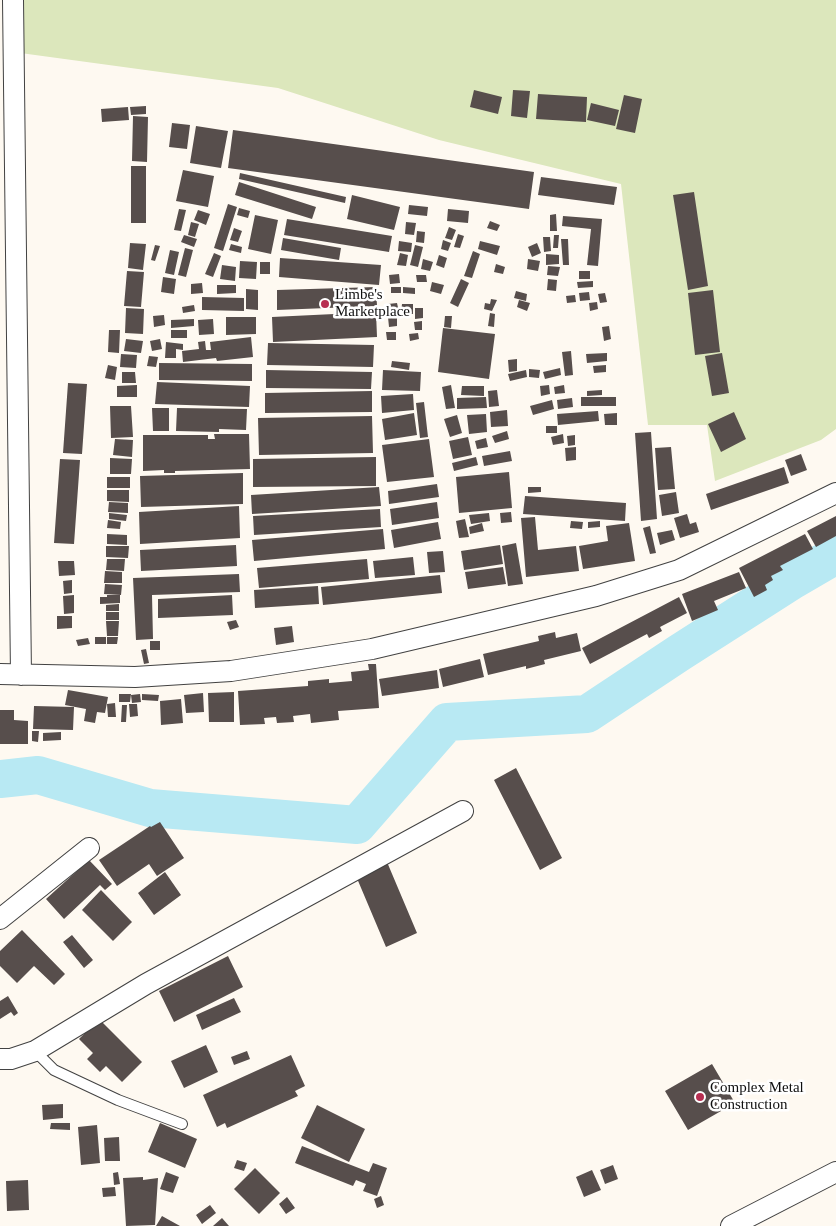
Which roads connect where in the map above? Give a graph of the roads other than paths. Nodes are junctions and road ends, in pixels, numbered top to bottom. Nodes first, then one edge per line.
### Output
1 (13, 0) edge
2 (836, 493) edge
3 (0, 674) edge
4 (21, 675) junction
5 (463, 811) dead end
6 (88, 848) dead end
7 (0, 919) edge
8 (35, 1051) junction
9 (0, 1059) edge
10 (182, 1124) dead end
11 (836, 1172) edge
12 (731, 1226) edge

1 - 4 street
2 - 4 street
3 - 4 street
5 - 8 street
6 - 7 street
8 - 9 street
8 - 10 lane
11 - 12 street

